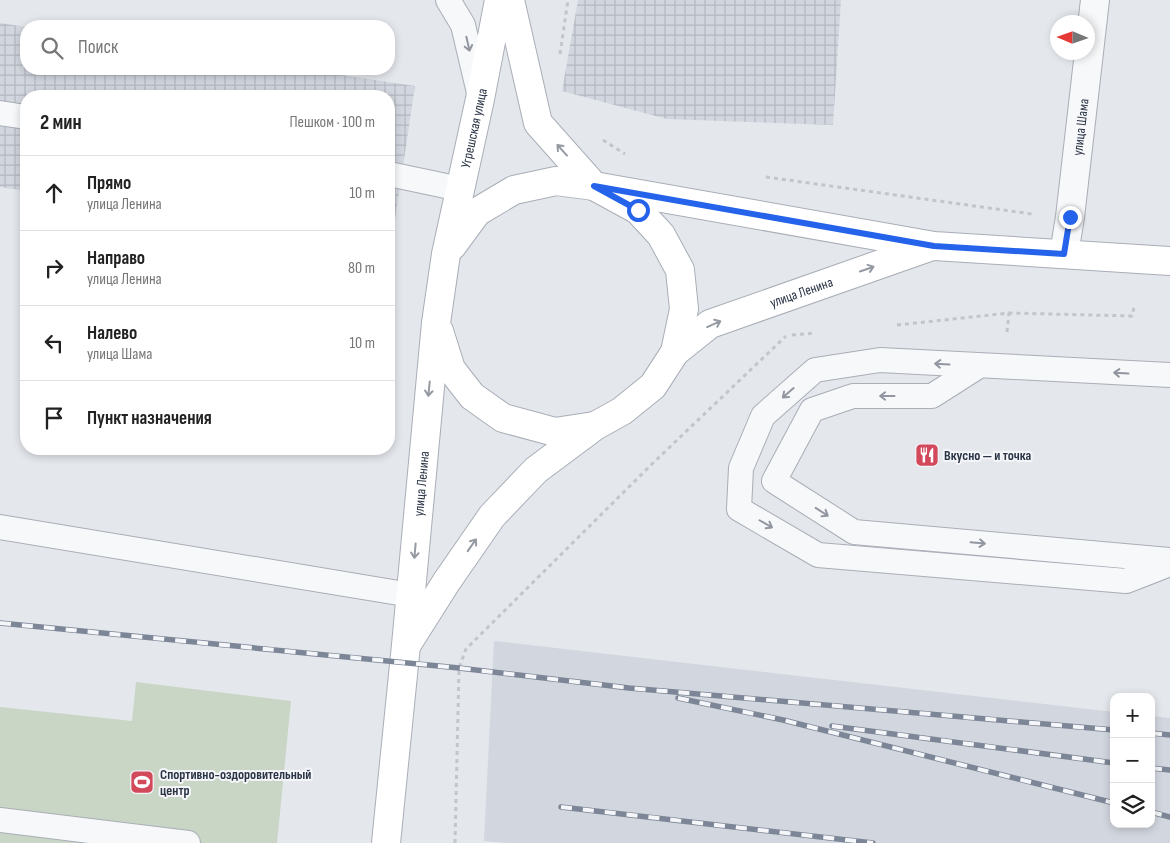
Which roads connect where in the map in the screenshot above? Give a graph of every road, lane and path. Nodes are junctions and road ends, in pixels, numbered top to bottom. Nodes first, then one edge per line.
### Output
1 (448, 0) edge
2 (499, 0) edge
3 (510, 0) edge
4 (568, 0) edge
5 (1095, 0) edge
6 (560, 59) dead end
7 (480, 99) junction
8 (0, 113) edge
9 (20, 116) edge
10 (602, 139) dead end
11 (626, 155) dead end
12 (395, 175) edge
13 (762, 177) dead end
14 (594, 186) junction
15 (460, 188) junction
16 (1070, 217) junction
17 (934, 246) junction
18 (446, 254) junction
19 (1064, 254) junction
20 (1170, 261) edge
21 (436, 323) junction
22 (675, 352) junction
23 (979, 366) junction
24 (1170, 375) edge
25 (595, 426) junction
26 (0, 527) edge
27 (1170, 562) edge
28 (411, 595) junction
29 (406, 645) junction
30 (0, 820) edge
31 (137, 840) edge
32 (188, 843) edge
33 (386, 843) edge

1 -> 7 lane
2 - 7 main road, Угрешская улица
14 -> 3 main road
4 - 6 path
5 - 16 street, улица Шама
7 - 15 main road, Угрешская улица
8 - 9 lane
10 - 11 path
12 - 15 lane
13 - 16 path
14 - 17 main road, улица Ленина
14 - 18 main road, улица Ленина
14 - 22 main road, улица Ленина
15 - 18 main road, Угрешская улица
16 - 19 street, улица Шама
17 - 19 main road, улица Ленина
22 -> 17 main road, улица Ленина
18 - 21 main road, улица Ленина
19 - 20 main road, улица Ленина
21 - 25 main road, улица Ленина
21 -> 28 main road, улица Ленина
22 - 25 main road, улица Ленина
24 -> 23 lane
23 -> 27 lane
23 -> 27 lane
29 -> 25 main road, улица Ленина
26 - 28 lane
28 - 29 main road, улица Ленина
29 - 33 main road, улица Ленина
30 - 31 lane
31 - 32 lane

